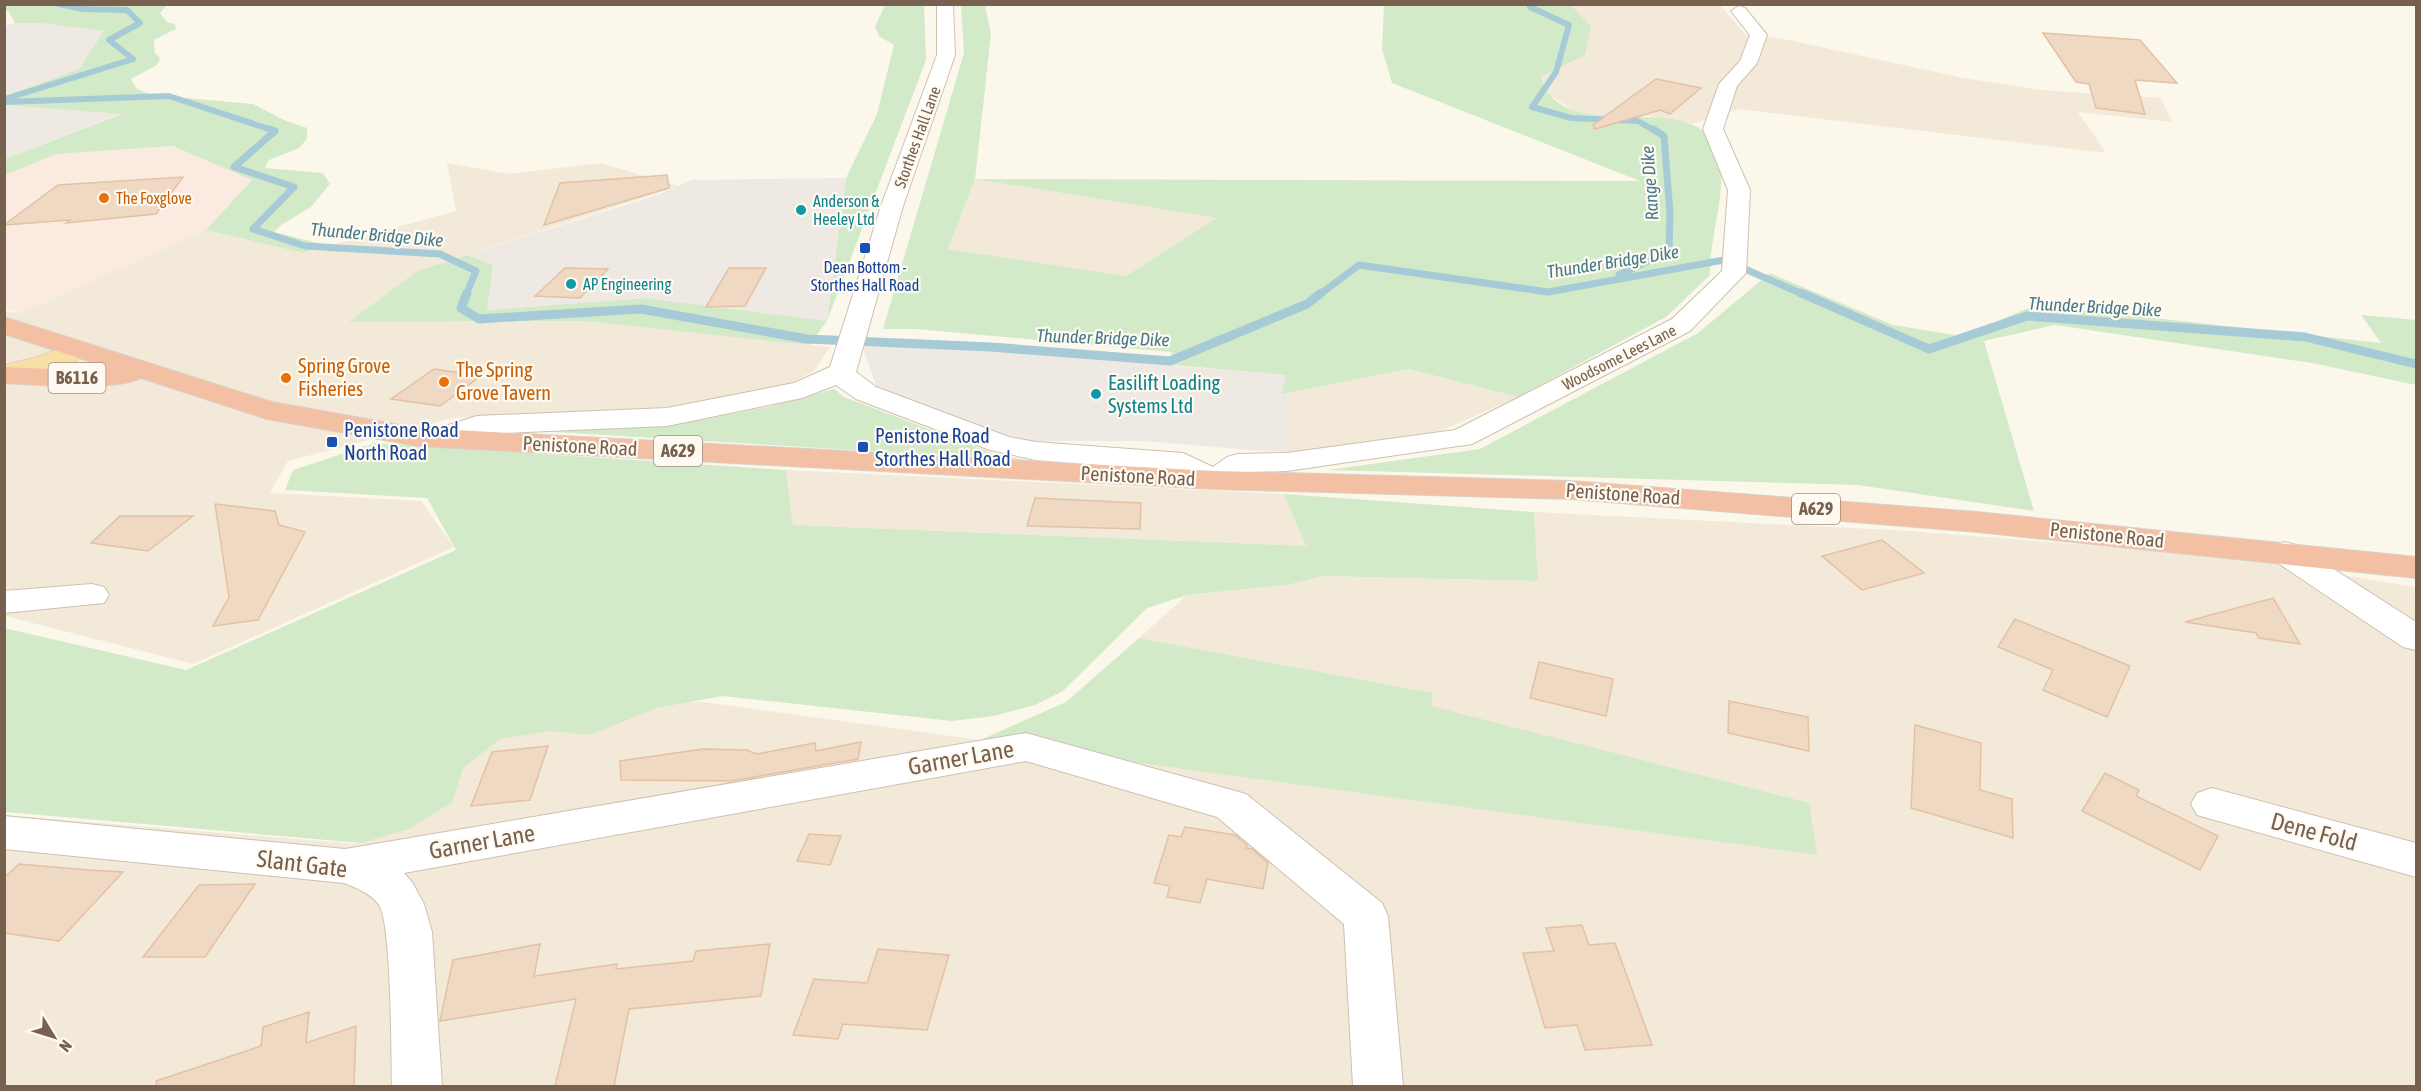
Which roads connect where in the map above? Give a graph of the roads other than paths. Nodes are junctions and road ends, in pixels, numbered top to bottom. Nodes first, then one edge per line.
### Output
1 (945, 4) edge
2 (1740, 11) dead end
3 (4, 325) edge
4 (76, 350) junction
5 (844, 365) junction
6 (150, 373) junction
7 (4, 374) edge
8 (436, 438) junction
9 (1214, 480) junction
10 (2284, 552) junction
11 (2416, 568) edge
12 (92, 595) dead end
13 (4, 602) edge
14 (2416, 638) edge
15 (2212, 804) dead end
16 (4, 832) edge
17 (2416, 860) edge
18 (345, 866) junction
19 (417, 1086) edge
20 (1378, 1086) edge

1 - 5 street, Storthes Hall Lane
2 - 9 street, Woodsome Lees Lane
3 - 4 highway, Penistone Road / A629
4 - 6 highway, Penistone Road / A629
4 - 7 main road, B6116
5 - 8 street
5 - 9 street
6 - 7 highway, B6116
6 - 8 highway, Penistone Road / A629
8 - 9 highway, Penistone Road / A629
9 - 10 highway, Penistone Road / A629
10 - 11 highway, Penistone Road / A629
10 - 14 street, Penistone Road
12 - 13 street
15 - 17 street, Dene Fold
16 - 18 street, Slant Gate
18 - 19 street, Slant Gate
18 - 20 street, Garner Lane

